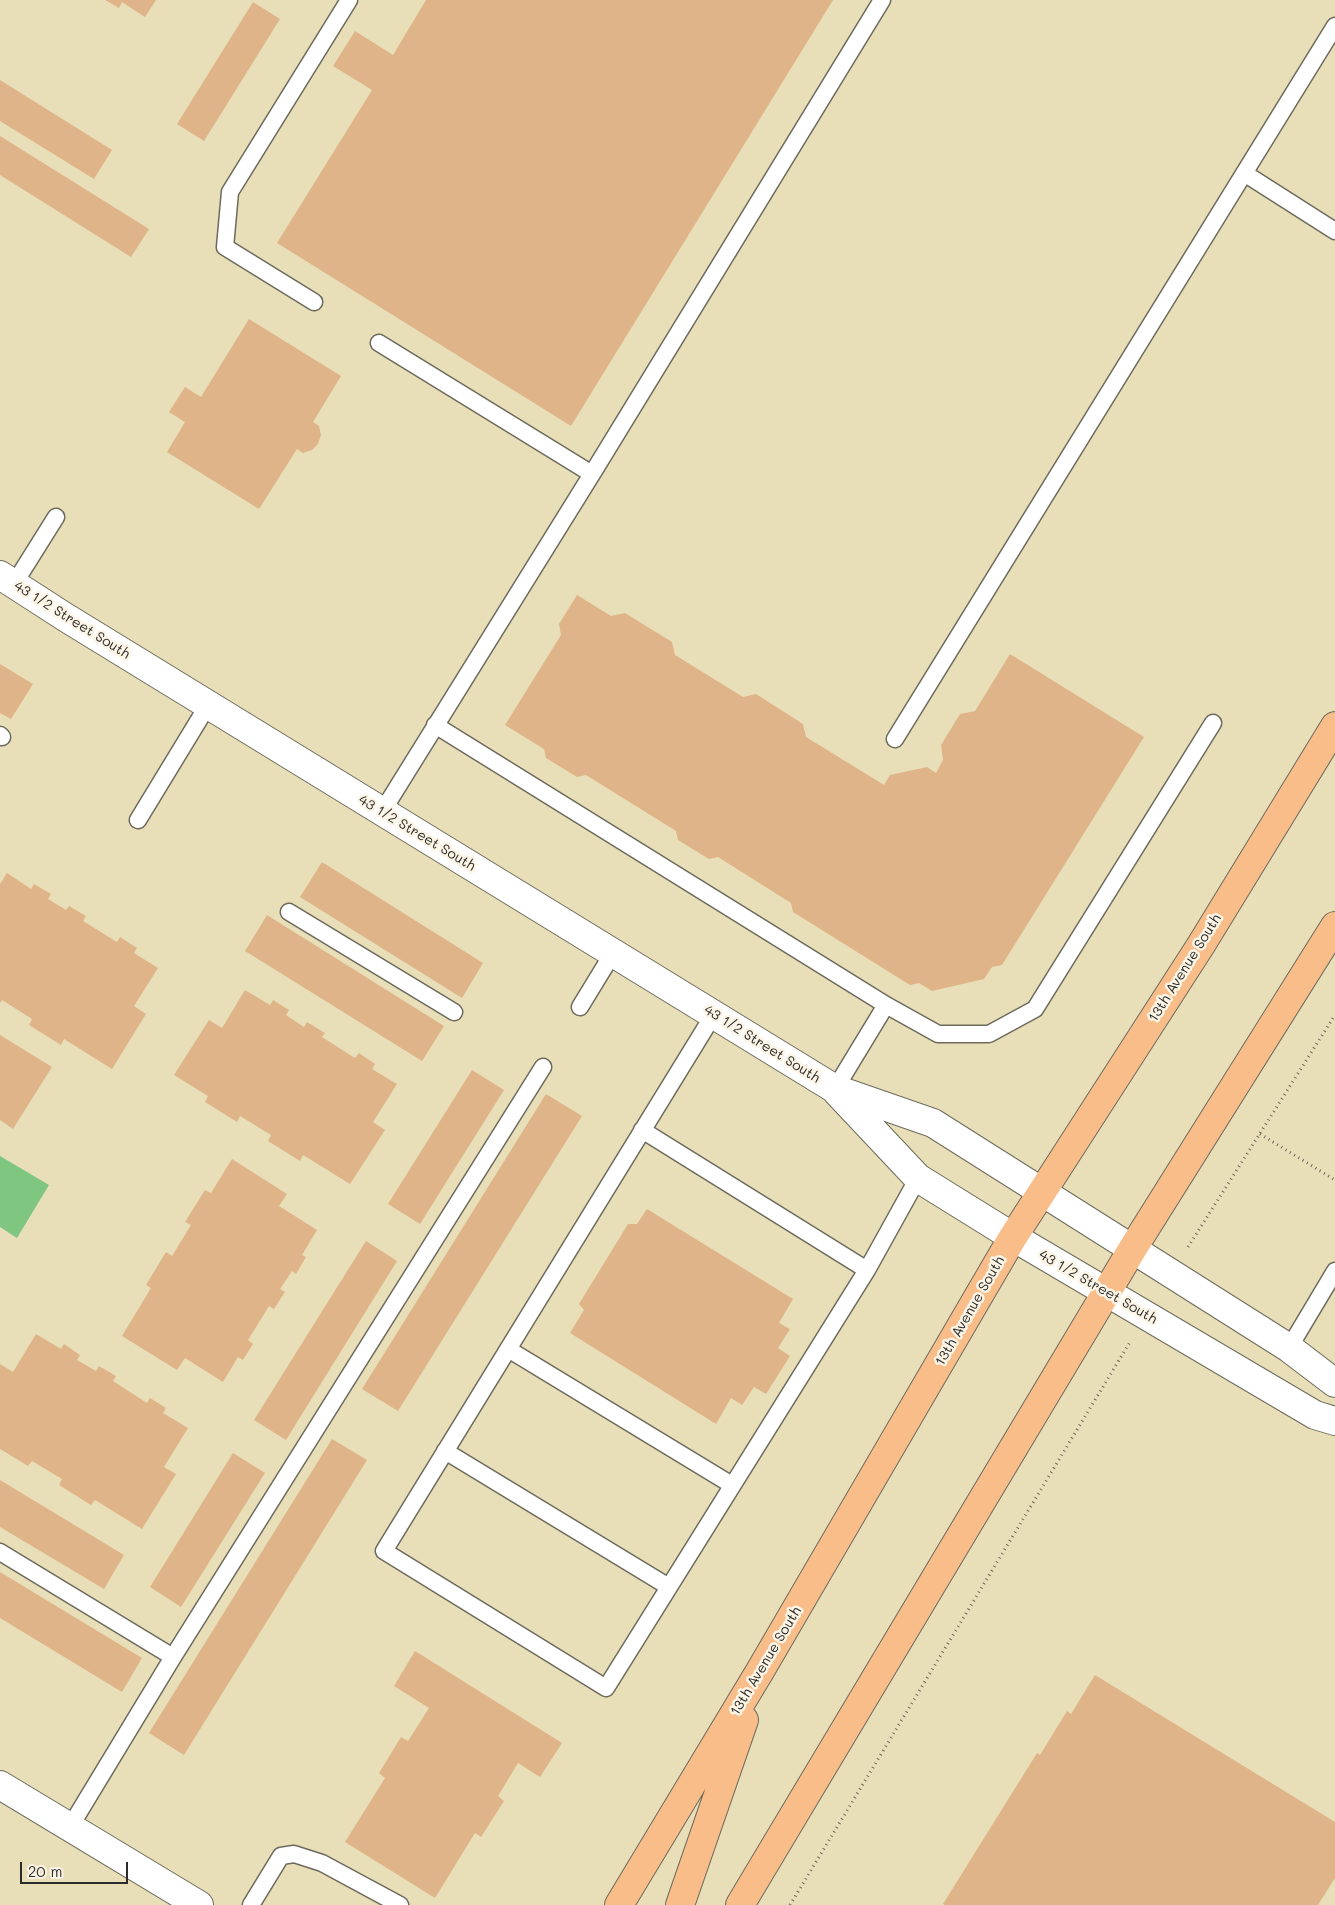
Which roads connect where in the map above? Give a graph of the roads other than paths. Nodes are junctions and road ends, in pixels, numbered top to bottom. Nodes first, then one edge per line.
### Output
1 (349, 0) edge
2 (882, 0) edge
3 (1335, 26) edge
4 (1244, 173) junction
5 (1335, 231) edge
6 (314, 302) dead end
7 (379, 343) dead end
8 (592, 474) junction
9 (56, 517) dead end
10 (7, 579) edge
11 (208, 705) junction
12 (1213, 723) dead end
13 (435, 725) junction
14 (1335, 726) edge
15 (895, 739) dead end
16 (382, 812) junction
17 (138, 820) dead end
18 (289, 912) dead end
19 (1335, 926) edge
20 (614, 952) junction
21 (886, 1006) junction
22 (580, 1007) dead end
23 (454, 1012) dead end
24 (714, 1014) junction
25 (543, 1067) dead end
26 (834, 1089) junction
27 (642, 1130) junction
28 (918, 1178) junction
29 (1042, 1191) junction
30 (1013, 1237) junction
31 (1133, 1248) junction
32 (867, 1270) junction
33 (1335, 1271) edge
34 (1106, 1292) junction
35 (1289, 1348) junction
36 (508, 1349) junction
37 (1335, 1383) edge
38 (1335, 1421) edge
39 (445, 1451) junction
40 (732, 1485) junction
41 (0, 1552) edge
42 (669, 1587) junction
43 (174, 1657) junction
44 (760, 1671) junction
45 (0, 1785) edge
46 (70, 1827) junction
47 (199, 1905) edge
48 (251, 1905) edge
49 (400, 1905) edge
50 (619, 1905) edge
51 (680, 1905) edge
52 (740, 1905) edge

1 - 6 lane
2 - 8 lane
3 - 4 lane
4 - 5 lane
4 - 15 lane
7 - 8 lane
8 - 13 lane
9 - 10 lane
10 - 11 street, 43 1/2 Street South
11 - 16 street, 43 1/2 Street South
11 - 17 lane
12 - 21 lane
13 - 16 lane
13 - 21 lane
14 - 29 main road, 13th Avenue South
16 - 20 street, 43 1/2 Street South
18 - 23 lane
19 - 31 main road
20 - 22 lane
20 - 24 street, 43 1/2 Street South
21 - 26 lane
24 - 26 street, 43 1/2 Street South
24 - 27 lane
25 - 43 lane
26 - 28 street, 43 1/2 Street South
26 - 29 street, 43 1/2 Street South
27 - 32 lane
27 - 36 lane
28 - 30 street, 43 1/2 Street South
28 - 32 lane
29 - 30 main road, 13th Avenue South
29 - 31 street, 43 1/2 Street South
30 - 34 street, 43 1/2 Street South
30 - 44 main road, 13th Avenue South
31 - 34 main road
31 - 35 street, 43 1/2 Street South
32 - 40 lane
33 - 35 lane
34 - 38 street, 43 1/2 Street South
34 - 52 main road
35 - 37 street, 43 1/2 Street South
36 - 39 lane
36 - 40 lane
39 - 42 lane
39 - 42 lane
40 - 42 lane
41 - 43 lane
43 - 46 lane
44 - 50 main road, 13th Avenue South
44 - 51 main road
45 - 46 street
46 - 47 street
48 - 49 lane

